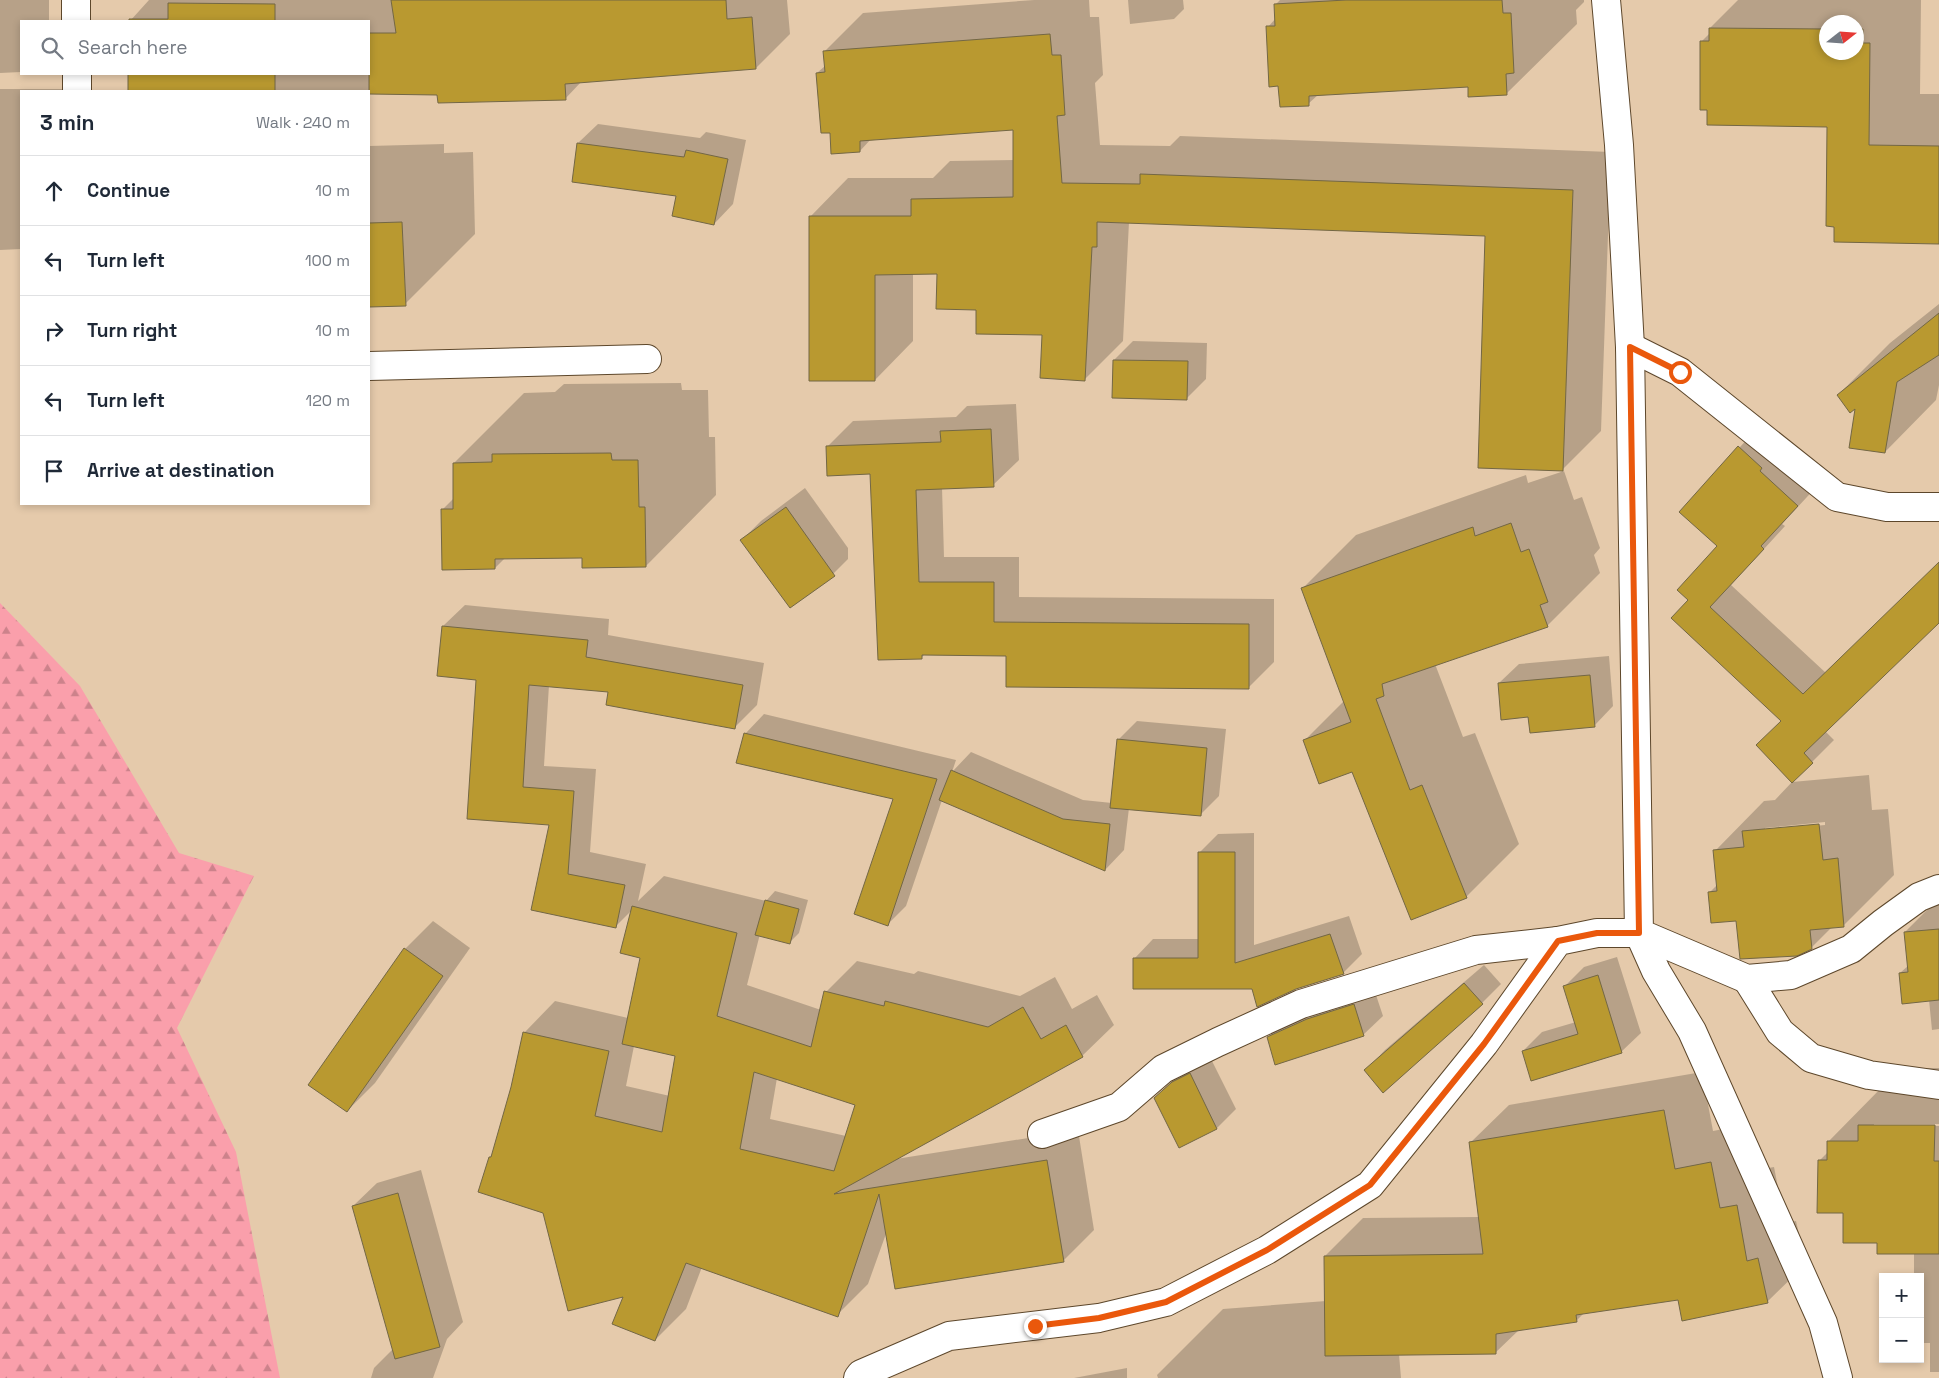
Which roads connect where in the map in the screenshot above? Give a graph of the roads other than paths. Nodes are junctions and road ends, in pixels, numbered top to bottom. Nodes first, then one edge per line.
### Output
1 (76, 0) edge
2 (1606, 0) edge
3 (76, 20) edge
4 (77, 75) edge
5 (77, 90) edge
6 (1630, 347) junction
7 (647, 359) dead end
8 (370, 366) edge
9 (1939, 507) edge
10 (1939, 889) edge
11 (1639, 933) junction
12 (1558, 941) junction
13 (1746, 979) junction
14 (1939, 1085) edge
15 (1042, 1134) dead end
16 (858, 1378) edge
17 (1838, 1378) edge

1 - 3 street
2 - 6 street
4 - 5 street
6 - 9 street
6 - 11 street
7 - 8 street
10 - 13 street
11 - 12 street
11 - 13 street
11 - 17 street
12 - 15 street
12 - 16 street
13 - 14 street

